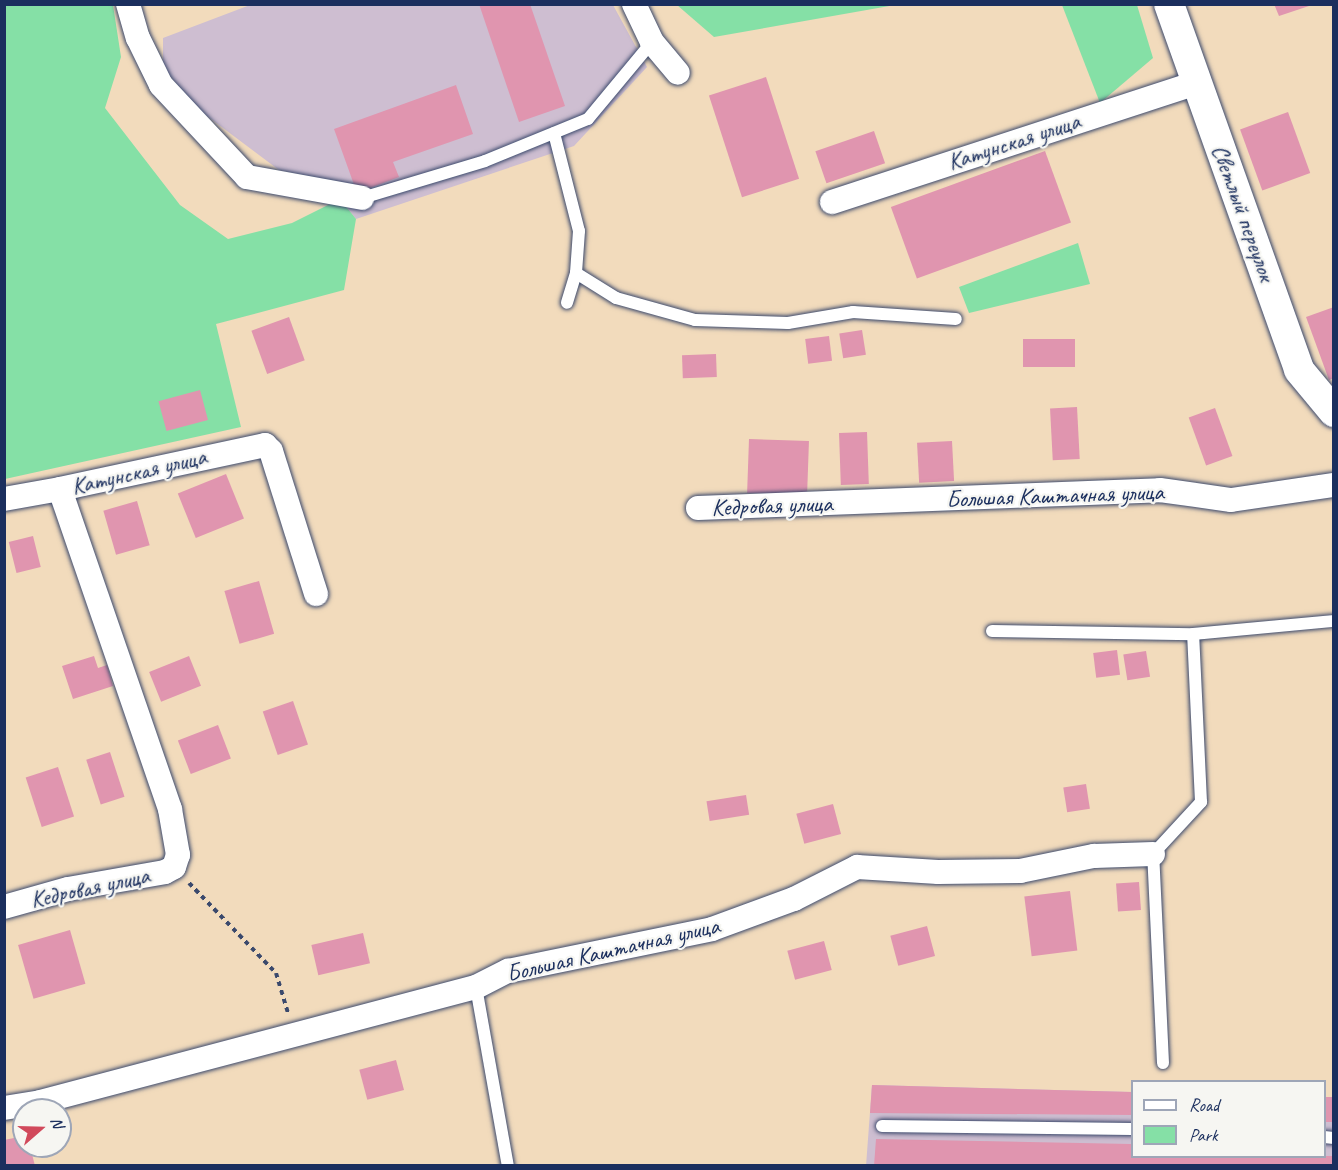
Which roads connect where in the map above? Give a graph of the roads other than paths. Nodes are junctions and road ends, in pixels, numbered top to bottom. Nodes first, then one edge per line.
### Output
1 (128, 4) edge
2 (633, 4) edge
3 (1170, 4) edge
4 (652, 42) junction
5 (678, 73) dead end
6 (1197, 83) junction
7 (554, 133) junction
8 (362, 198) joint
9 (832, 202) dead end
10 (576, 273) junction
11 (567, 303) dead end
12 (956, 320) dead end
13 (1334, 412) edge
14 (1334, 485) edge
15 (60, 489) junction
16 (4, 499) edge
17 (846, 504) joint
18 (698, 508) dead end
19 (316, 594) dead end
20 (1334, 621) edge
21 (992, 631) dead end
22 (1193, 634) junction
23 (1153, 854) junction
24 (4, 907) edge
25 (476, 987) junction
26 (1162, 1063) dead end
27 (4, 1108) edge
28 (882, 1126) dead end
29 (1131, 1129) edge
30 (508, 1166) edge

1 - 8 street
2 - 4 street
3 - 6 street, Светлый переулок
4 - 5 street
4 - 7 lane
6 - 9 street, Катунская улица
6 - 13 street, Светлый переулок
7 - 8 lane
7 - 10 lane
10 - 11 lane
10 - 12 lane
14 - 17 street, Большая Каштачная улица
15 - 16 street, Катунская улица
15 - 19 street, Катунская улица
15 - 24 street, Кедровая улица
17 - 18 street, Кедровая улица
20 - 22 lane
21 - 22 lane
22 - 23 lane
23 - 25 street, Большая Каштачная улица
23 - 26 lane
25 - 27 street, Большая Каштачная улица
25 - 30 lane
28 - 29 lane

